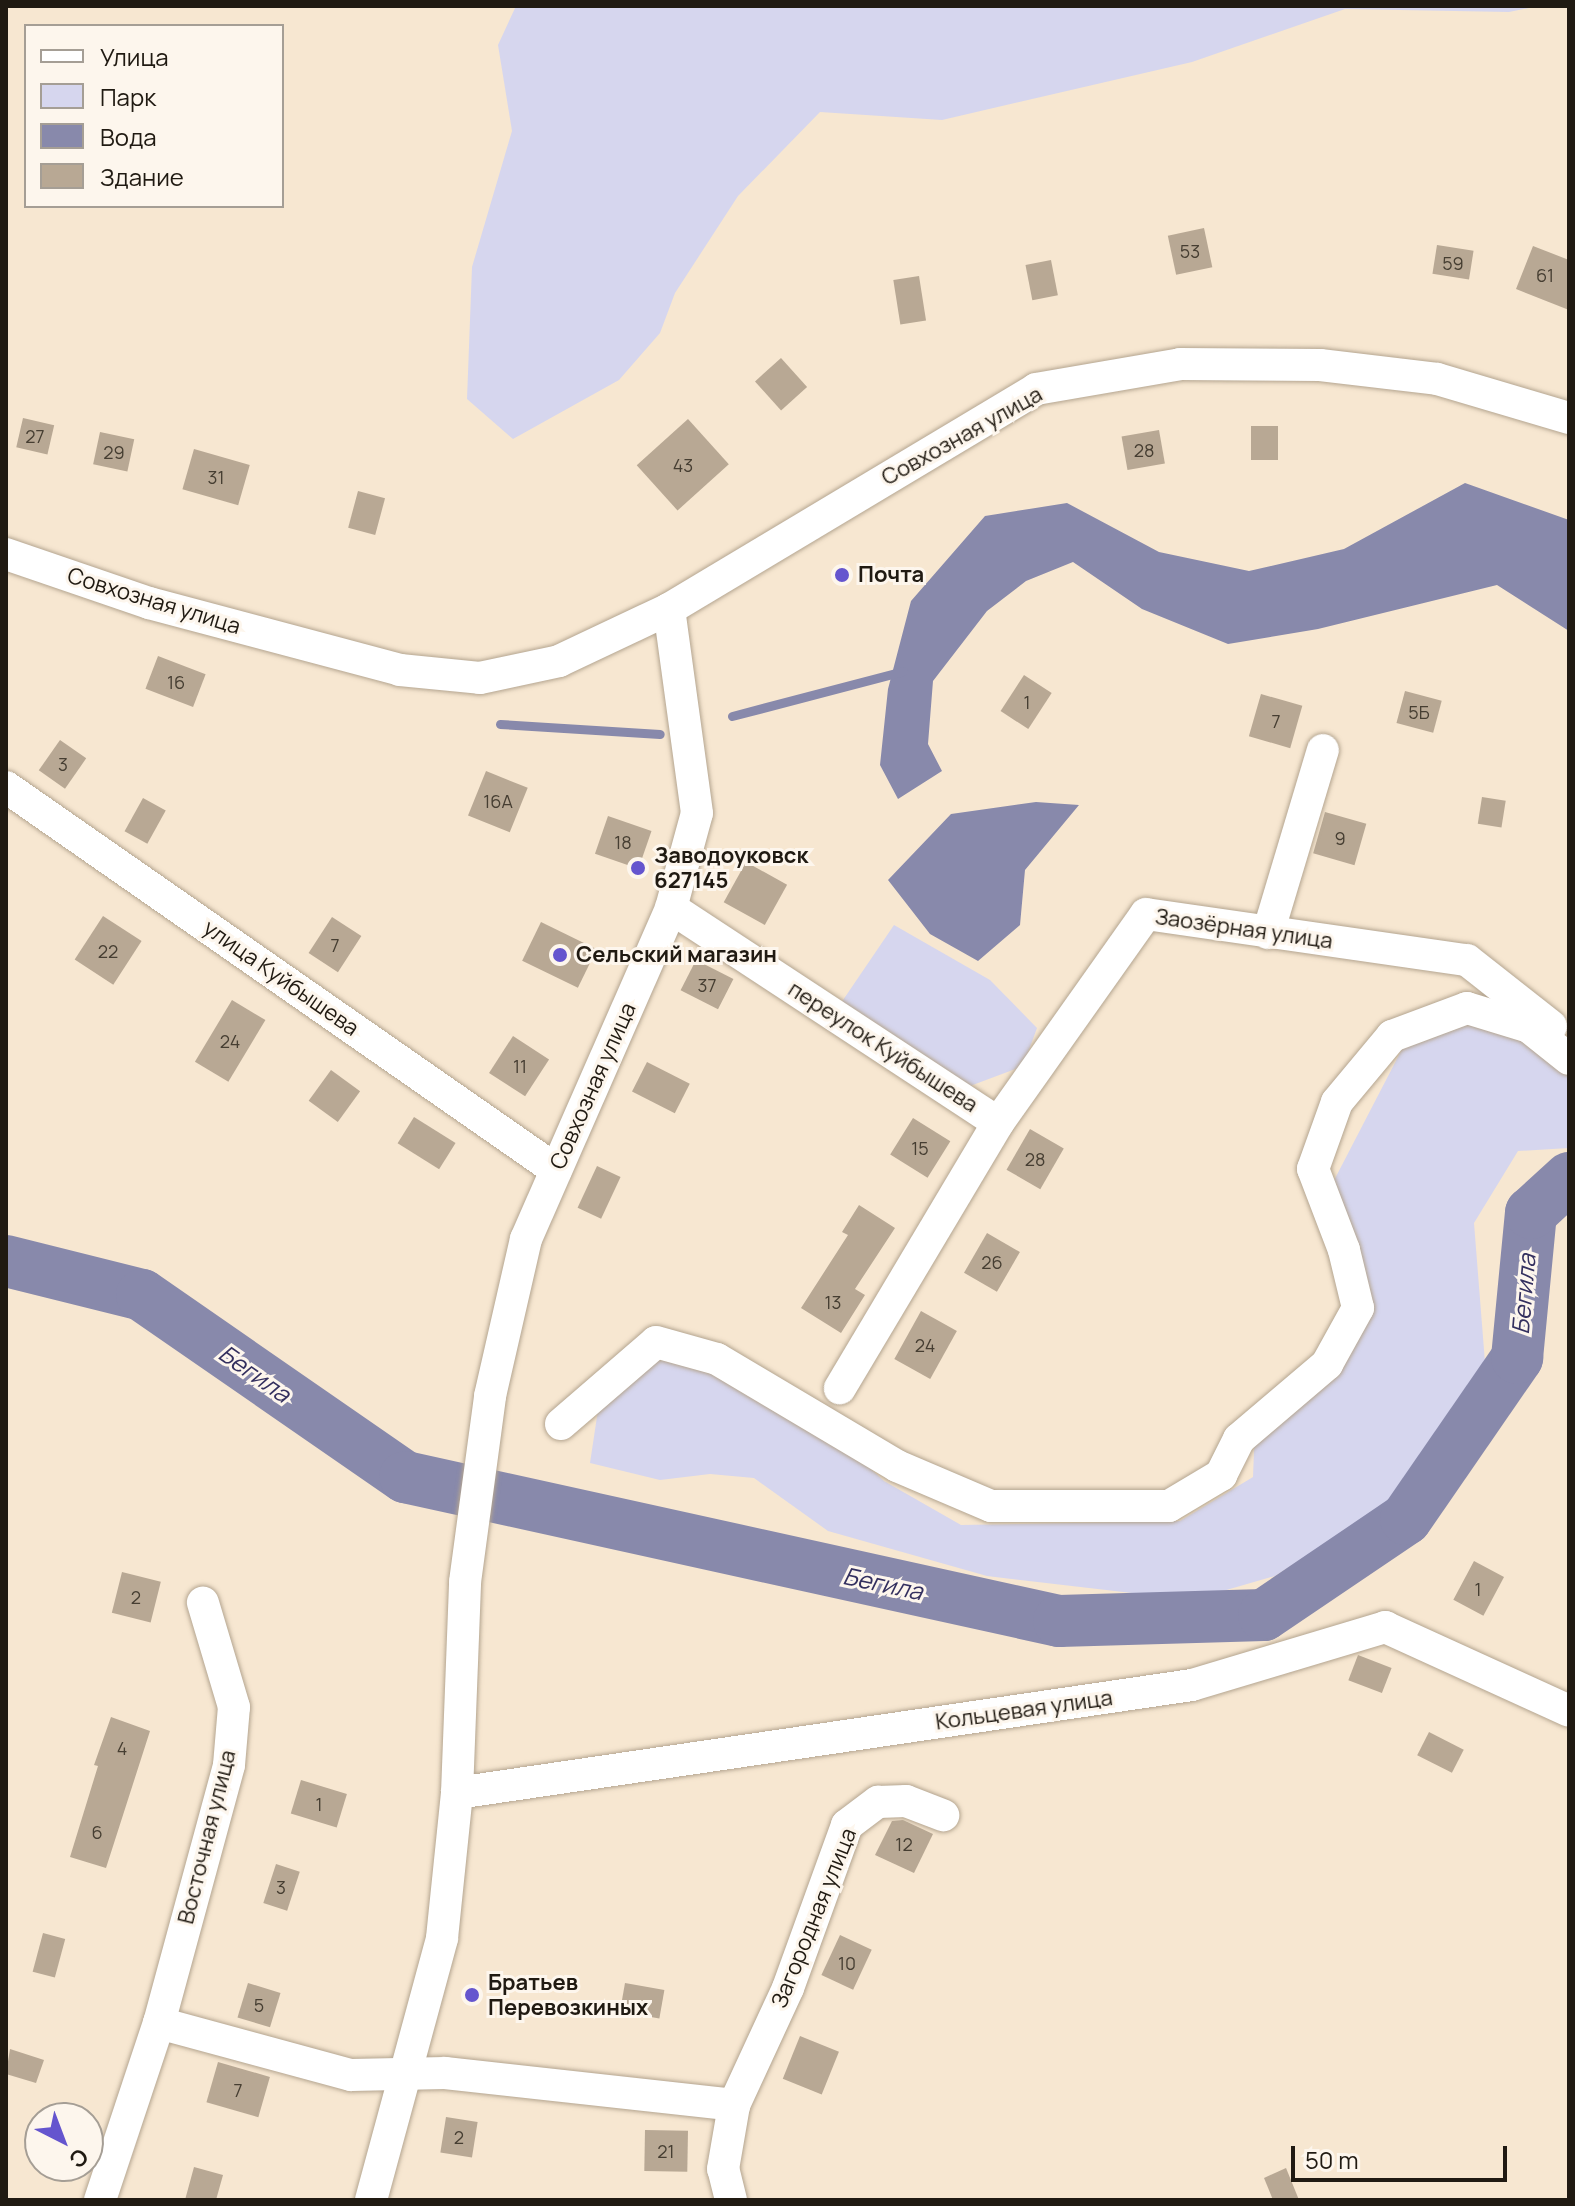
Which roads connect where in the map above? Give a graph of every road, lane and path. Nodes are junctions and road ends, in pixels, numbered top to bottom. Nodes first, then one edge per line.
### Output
1 (1569, 418) edge
2 (6, 554) edge
3 (669, 609) junction
4 (1323, 750) dead end
5 (6, 787) edge
6 (671, 908) junction
7 (1268, 933) junction
8 (1569, 1041) edge
9 (1569, 1059) edge
10 (998, 1123) junction
11 (556, 1170) junction
12 (840, 1388) dead end
13 (561, 1424) dead end
14 (203, 1603) dead end
15 (1569, 1711) edge
16 (457, 1793) junction
17 (943, 1815) dead end
18 (159, 2023) junction
19 (403, 2073) junction
20 (734, 2105) junction
21 (100, 2200) edge
22 (371, 2200) edge
23 (731, 2200) edge

1 - 3 street, Совхозная улица
2 - 3 street, Совхозная улица
3 - 6 street, Совхозная улица
4 - 7 street
5 - 11 street, улица Куйбышева
6 - 10 street, переулок Куйбышева
6 - 11 street, Совхозная улица
7 - 8 street, Заозёрная улица
7 - 10 street, Заозёрная улица
9 - 13 street
10 - 12 street, переулок Куйбышева
11 - 16 street, Совхозная улица
14 - 18 street, Восточная улица
15 - 16 street, Кольцевая улица
16 - 19 street, Совхозная улица
17 - 20 street, Загородная улица
18 - 19 street
18 - 21 street, Восточная улица
19 - 20 street
19 - 22 street, Совхозная улица
20 - 23 street, Загородная улица

